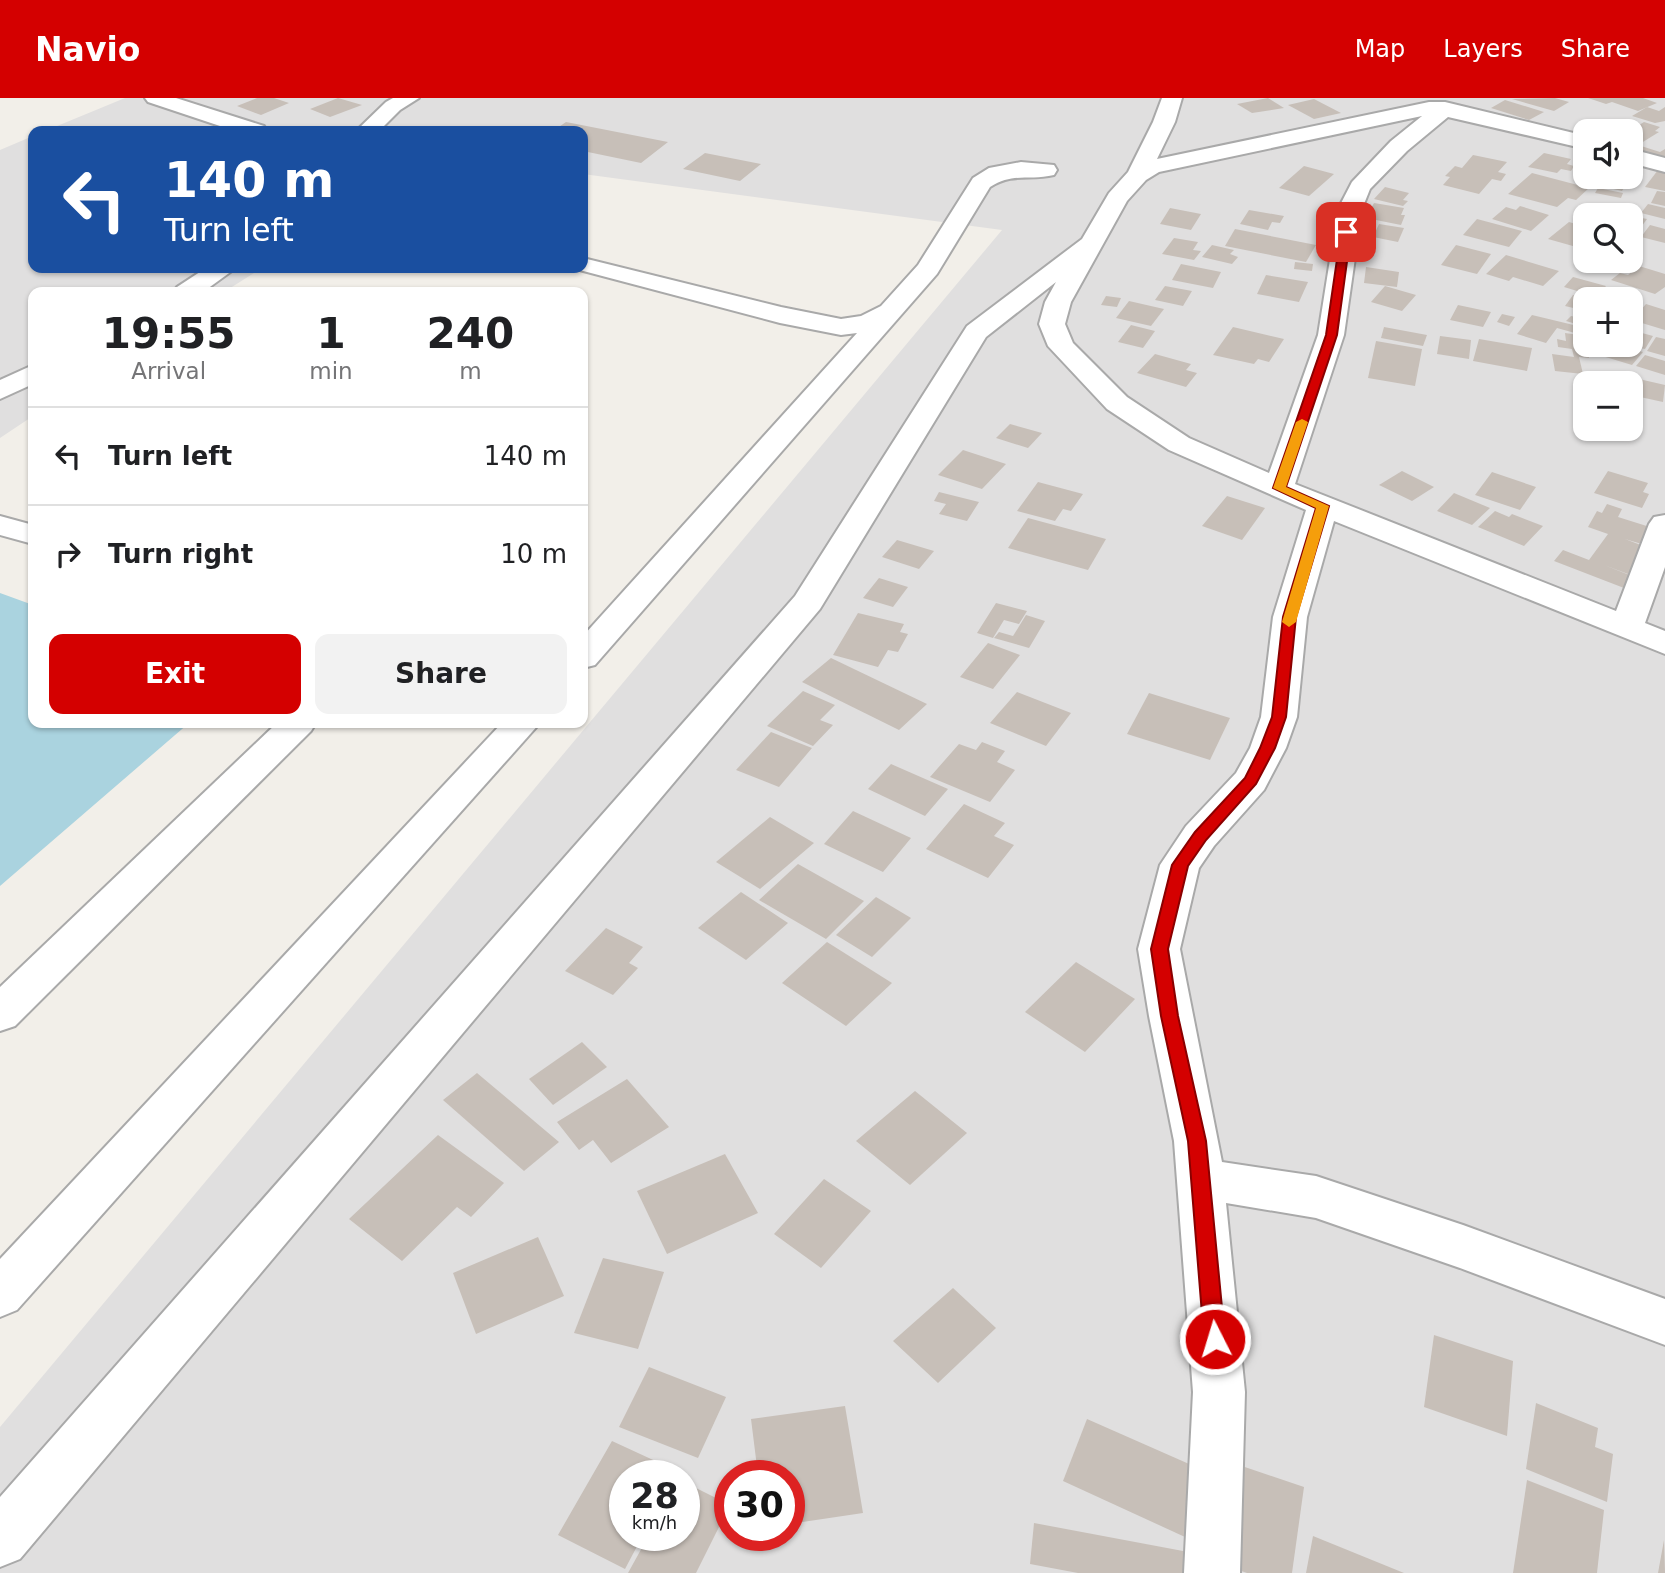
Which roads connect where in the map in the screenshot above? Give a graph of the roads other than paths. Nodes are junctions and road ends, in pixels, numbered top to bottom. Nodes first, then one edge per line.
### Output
1 (155, 98) edge
2 (409, 98) edge
3 (1172, 98) edge
4 (1454, 103) edge
5 (241, 126) edge
6 (373, 126) edge
7 (1573, 139) edge
8 (1643, 159) edge
9 (1665, 165) edge
10 (1046, 170) dead end
11 (1138, 175) junction
12 (1093, 242) junction
13 (588, 266) edge
14 (215, 273) edge
15 (194, 287) edge
16 (890, 312) junction
17 (28, 376) edge
18 (0, 391) edge
19 (1279, 488) junction
20 (1323, 506) junction
21 (1665, 524) edge
22 (0, 525) edge
23 (28, 533) edge
24 (1626, 628) junction
25 (1665, 643) edge
26 (588, 651) edge
27 (293, 728) edge
28 (517, 728) edge
29 (0, 1014) edge
30 (1201, 1179) junction
31 (0, 1294) edge
32 (1665, 1322) edge
33 (0, 1539) edge
34 (1212, 1573) edge

1 - 5 street
2 - 6 street
3 - 11 street
4 - 7 street
4 - 11 street
4 - 19 street
8 - 9 street
10 - 16 street
11 - 12 street
12 - 19 street
12 - 33 street
13 - 16 street
14 - 15 street
16 - 26 street
17 - 18 street
19 - 20 street
20 - 24 street
20 - 30 street
21 - 24 street
22 - 23 street
24 - 25 street
27 - 29 street
28 - 31 street
30 - 32 street
30 - 34 street

